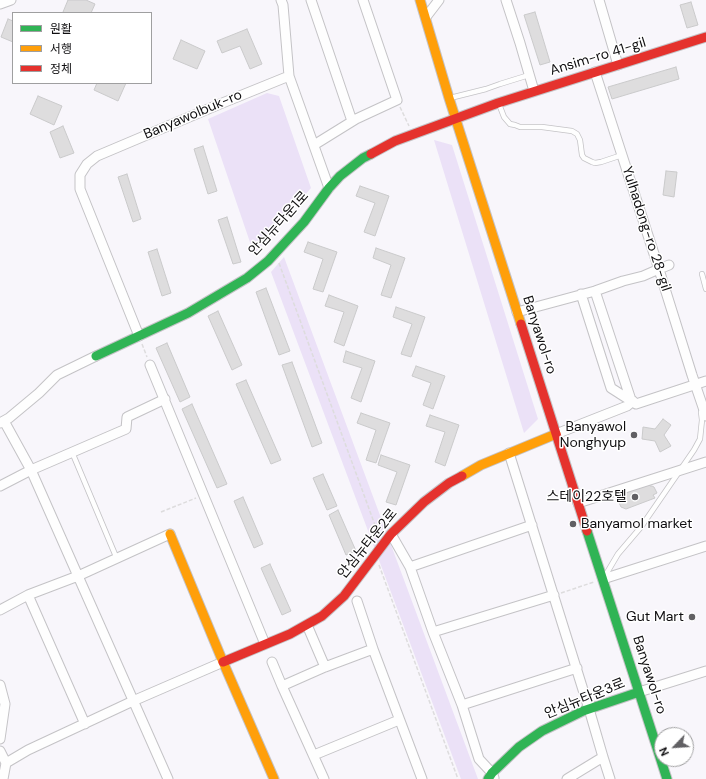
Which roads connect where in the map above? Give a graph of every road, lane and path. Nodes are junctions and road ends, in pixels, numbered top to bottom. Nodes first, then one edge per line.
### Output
1 (10, 0) edge
2 (281, 0) edge
3 (311, 0) edge
4 (363, 0) edge
5 (420, 0) edge
6 (439, 0) edge
7 (506, 0) edge
8 (599, 0) edge
9 (0, 4) edge
10 (426, 17) junction
11 (706, 37) edge
12 (618, 65) junction
13 (595, 72) junction
14 (530, 75) junction
15 (289, 76) junction
16 (534, 91) junction
17 (449, 98) junction
18 (397, 100) junction
19 (498, 103) junction
20 (456, 119) junction
21 (352, 121) junction
22 (413, 134) junction
23 (314, 145) junction
24 (622, 155) junction
25 (329, 188) junction
26 (276, 252) junction
27 (669, 265) dead end
28 (659, 269) junction
29 (702, 274) dead end
30 (706, 289) edge
31 (595, 291) junction
32 (580, 294) junction
33 (517, 312) junction
34 (139, 336) junction
35 (150, 364) joint
36 (706, 381) edge
37 (696, 386) junction
38 (165, 399) junction
39 (633, 402) junction
40 (706, 416) edge
41 (2, 422) edge
42 (556, 434) junction
43 (72, 452) junction
44 (509, 453) junction
45 (706, 462) edge
46 (31, 470) junction
47 (680, 471) junction
48 (0, 486) edge
49 (204, 495) junction
50 (578, 503) junction
51 (161, 512) dead end
52 (532, 525) junction
53 (391, 534) junction
54 (379, 538) dead end
55 (706, 546) edge
56 (117, 559) junction
57 (378, 562) dead end
58 (410, 567) junction
59 (78, 576) junction
60 (603, 579) junction
61 (28, 595) junction
62 (554, 596) junction
63 (357, 601) dead end
64 (0, 610) edge
65 (307, 625) junction
66 (433, 632) junction
67 (266, 644) junction
68 (373, 649) junction
69 (223, 662) junction
70 (272, 662) dead end
71 (325, 667) junction
72 (577, 668) junction
73 (706, 671) edge
74 (0, 685) edge
75 (282, 686) junction
76 (640, 692) junction
77 (133, 701) junction
78 (462, 705) junction
79 (589, 709) junction
80 (399, 720) junction
81 (85, 724) junction
82 (0, 739) edge
83 (0, 751) edge
84 (314, 755) junction
85 (603, 757) junction
86 (6, 763) junction
87 (492, 777) edge
88 (3, 779) edge
89 (168, 779) edge
90 (274, 779) edge
91 (324, 779) edge
92 (422, 779) edge
93 (458, 779) edge
94 (567, 779) edge
95 (610, 779) edge
96 (667, 779) edge

1 - 9 street
2 - 15 street
3 - 21 street
4 - 18 street
5 - 10 street, Banyawol-ro
6 - 10 street
7 - 14 street
8 - 12 street
10 - 17 street, Banyawol-ro
11 - 12 street, Ansim-ro 41-gil
12 - 13 street, Ansim-ro 41-gil
13 - 16 street, Ansim-ro 41-gil
13 - 24 street, Yulhadong-ro 28-gil
14 - 16 street
14 - 17 lane
15 - 23 street
15 - 34 street, Banyawolbuk-ro
16 - 19 street, Ansim-ro 41-gil
17 - 20 street, Banyawol-ro
18 - 21 street
18 - 22 path
19 - 20 street, Ansim-ro 41-gil
19 - 24 lane
20 - 22 street, 안심뉴타운1로
20 - 33 street, Banyawol-ro
21 - 23 street
22 - 25 street, 안심뉴타운1로
23 - 25 street
24 - 28 street, Yulhadong-ro 28-gil
25 - 26 street, 안심뉴타운1로
26 - 34 street, 안심뉴타운1로
26 - 54 path
27 - 28 street
28 - 31 street
28 - 37 street, Yulhadong-ro 28-gil
29 - 30 lane
31 - 32 street
31 - 39 street
32 - 33 street
32 - 39 street
33 - 42 street, Banyawol-ro
34 - 35 path
34 - 41 street, 안심뉴타운1로
35 - 38 street
36 - 37 street
37 - 39 street
37 - 40 street, Yulhadong-ro 28-gil
37 - 47 lane, Yulhadong-ro 28-gil
38 - 43 street
38 - 49 street
39 - 42 street
41 - 46 street
42 - 44 street, 안심뉴타운2로
42 - 50 street, Banyawol-ro
43 - 46 street
43 - 56 lane
44 - 52 street
44 - 53 street, 안심뉴타운2로
45 - 47 street
46 - 48 street
46 - 59 street
47 - 50 street
47 - 60 lane
49 - 51 path
49 - 67 street
50 - 60 street, Banyawol-ro
52 - 58 street
52 - 62 street
53 - 58 street
53 - 65 street, 안심뉴타운2로
55 - 60 street
56 - 59 street
56 - 69 street
57 - 93 path
58 - 66 street
59 - 61 street
59 - 77 street
60 - 62 path
60 - 76 street, Banyawol-ro
61 - 64 street
61 - 81 street
62 - 66 street
62 - 72 street
63 - 68 street
65 - 67 street, 안심뉴타운2로
65 - 71 street
66 - 78 street
67 - 69 street, 안심뉴타운2로
68 - 71 street
68 - 80 street
69 - 77 street
69 - 90 street
70 - 75 street
71 - 75 street
72 - 78 street
72 - 79 street
73 - 76 street
74 - 82 street
75 - 84 street
76 - 79 street, 안심뉴타운3로
76 - 96 street, Banyawol-ro
77 - 81 street
77 - 89 street
78 - 87 street
79 - 85 street
79 - 87 street, 안심뉴타운3로
80 - 84 street
80 - 92 street
81 - 86 street
83 - 86 street
84 - 91 street
85 - 94 street
85 - 95 street
86 - 88 street

